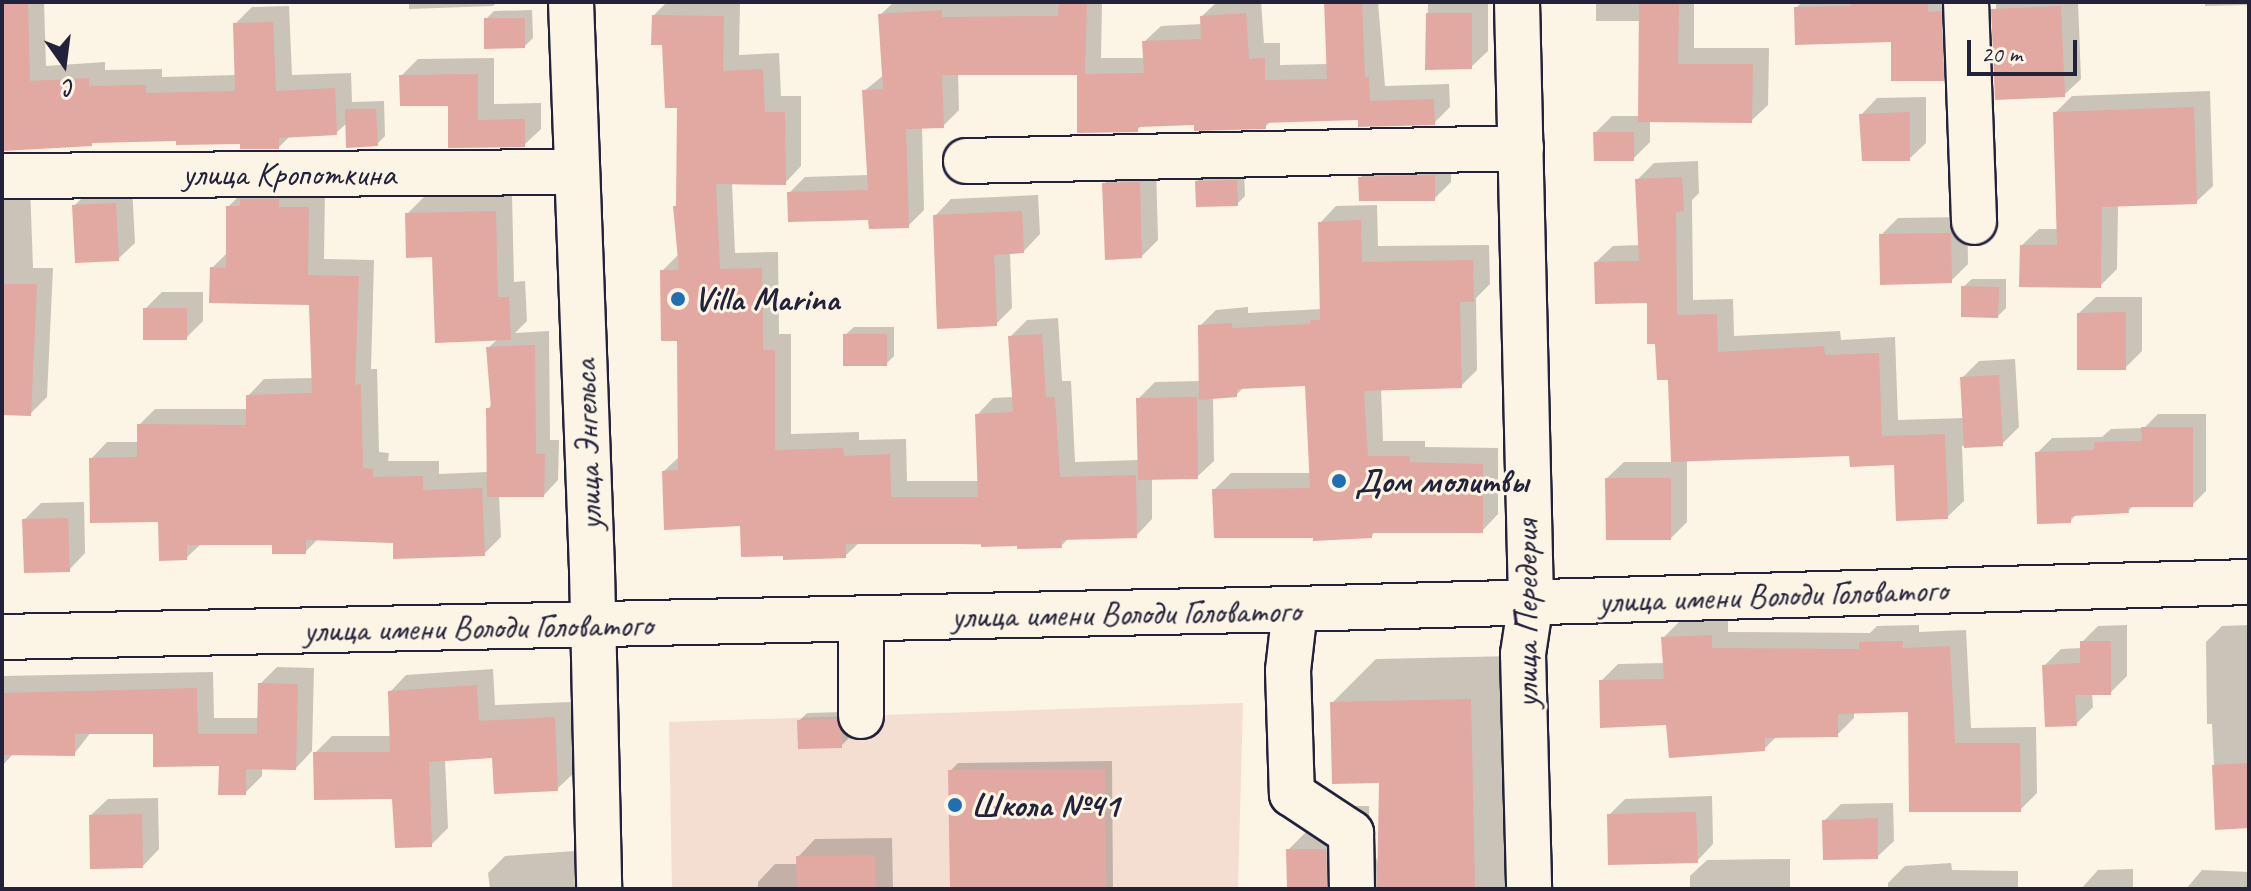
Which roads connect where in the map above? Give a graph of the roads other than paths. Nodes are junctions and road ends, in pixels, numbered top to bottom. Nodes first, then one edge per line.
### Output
1 (571, 2) edge
2 (1517, 2) edge
3 (1966, 2) edge
4 (1521, 148) junction
5 (966, 161) dead end
6 (577, 172) junction
7 (2, 176) edge
8 (1974, 222) dead end
9 (2249, 582) edge
10 (1531, 601) junction
11 (1295, 609) junction
12 (861, 619) junction
13 (593, 624) junction
14 (2, 637) edge
15 (861, 716) dead end
16 (599, 889) edge
17 (1352, 889) edge
18 (1529, 889) edge

1 - 6 street, улица Энгельса
2 - 4 street, улица Передерия
3 - 8 street
4 - 5 street
4 - 10 street, улица Передерия
6 - 7 street, улица Кропоткина
6 - 13 street, улица Энгельса
9 - 10 street, улица имени Володи Головатого
10 - 11 street, улица имени Володи Головатого
10 - 18 street, улица Передерия
11 - 12 street, улица имени Володи Головатого
11 - 17 street
12 - 13 street, улица имени Володи Головатого
12 - 15 street
13 - 14 street, улица имени Володи Головатого
13 - 16 street, улица Энгельса

